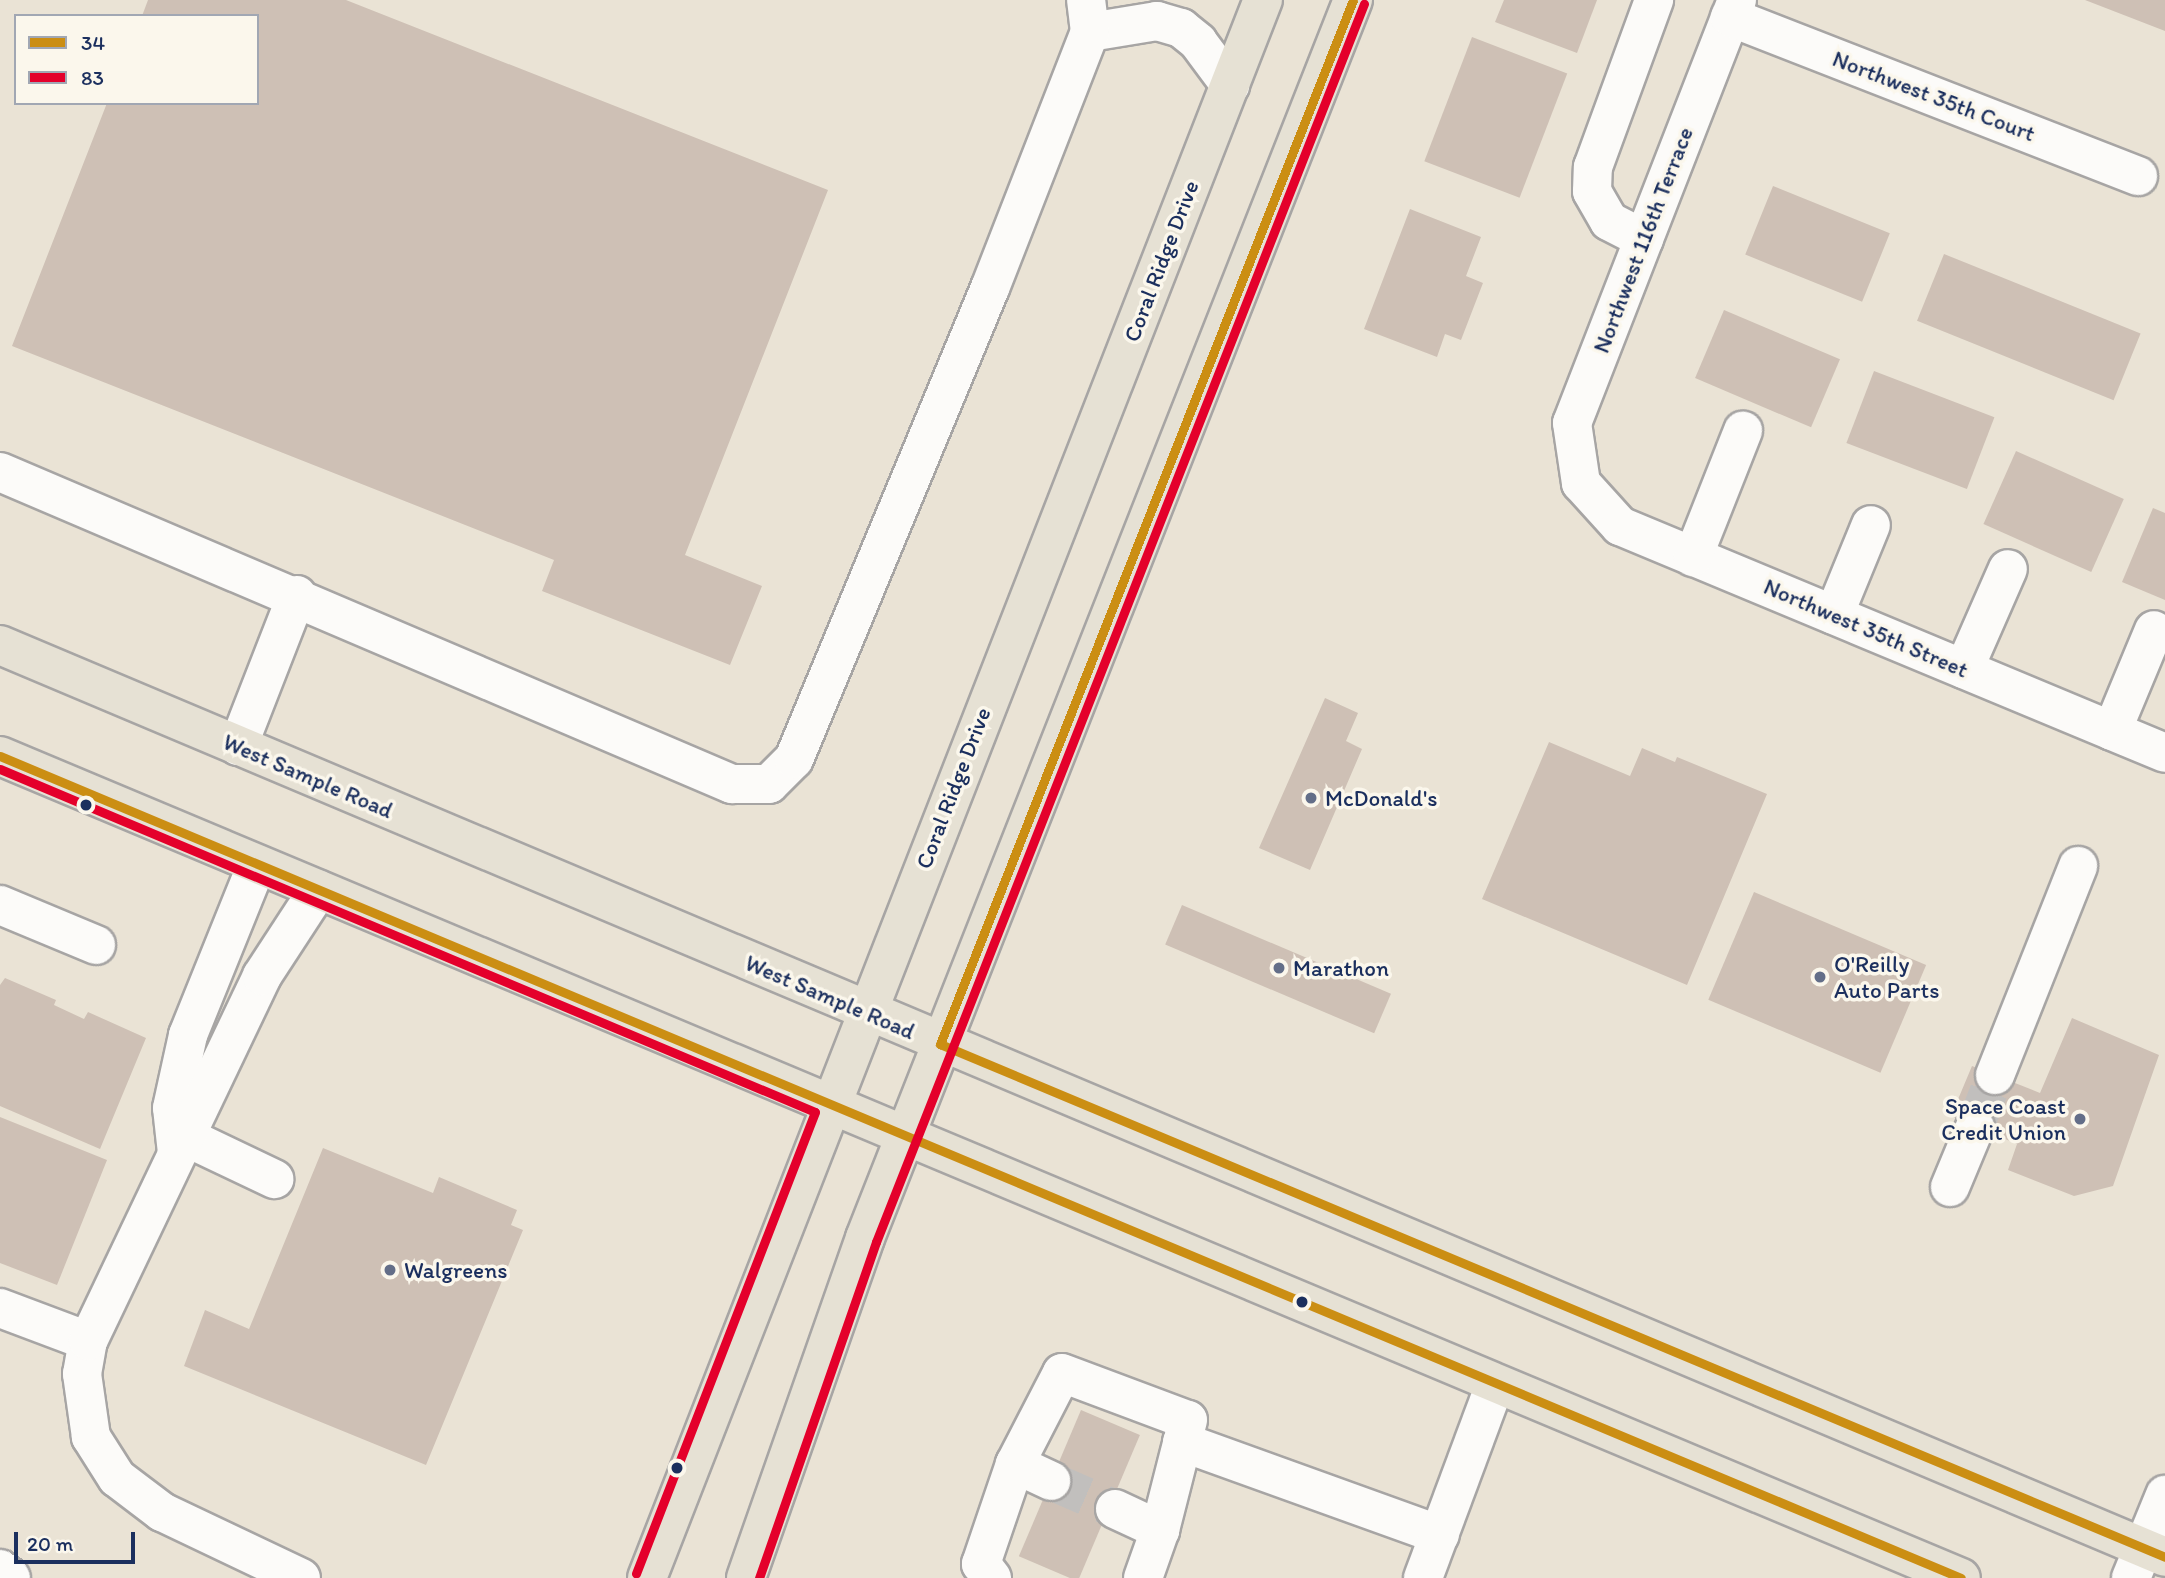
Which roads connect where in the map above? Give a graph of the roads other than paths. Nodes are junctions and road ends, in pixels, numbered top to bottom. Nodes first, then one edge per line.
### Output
1 (1263, 0) edge
2 (1353, 0) edge
3 (1654, 0) edge
4 (1733, 8) edge
5 (1088, 16) edge
6 (1230, 85) junction
7 (2138, 176) dead end
8 (1644, 239) junction
9 (1743, 432) dead end
10 (0, 472) edge
11 (1581, 482) joint
12 (1871, 526) dead end
13 (1693, 557) junction
14 (2008, 569) dead end
15 (297, 595) junction
16 (1834, 615) junction
17 (2154, 630) dead end
18 (0, 645) edge
19 (1964, 669) junction
20 (2112, 731) junction
21 (238, 746) junction
22 (2165, 753) edge
23 (0, 756) edge
24 (257, 864) junction
25 (2078, 866) dead end
26 (318, 890) junction
27 (0, 905) edge
28 (96, 945) dead end
29 (866, 1012) junction
30 (940, 1044) junction
31 (1995, 1075) tunnel mouth
32 (831, 1105) junction
33 (1975, 1127) tunnel mouth
34 (905, 1136) junction
35 (182, 1145) junction
36 (274, 1178) dead end
37 (1950, 1187) dead end
38 (0, 1308) edge
39 (88, 1342) junction
40 (1495, 1384) junction
41 (1182, 1442) junction
42 (1014, 1464) junction
43 (1051, 1481) tunnel mouth
44 (2165, 1495) edge
45 (1115, 1509) tunnel mouth
46 (1160, 1530) junction
47 (1440, 1535) junction
48 (2146, 1561) edge
49 (0, 1569) edge
50 (11, 1578) edge
51 (301, 1578) edge
52 (647, 1578) edge
53 (746, 1578) edge
54 (992, 1578) edge
55 (1143, 1578) edge
56 (1423, 1578) edge
57 (1961, 1578) edge

1 - 6 main road, Coral Ridge Drive
2 - 30 main road
3 - 8 street
4 - 7 street, Northwest 35th Court
4 - 8 street, Northwest 116th Terrace
5 - 6 street
5 - 15 street
6 - 29 main road, Coral Ridge Drive
8 - 11 street, Northwest 116th Terrace
9 - 13 street
10 - 15 street
11 - 13 street, Northwest 35th Street
12 - 16 street
13 - 16 street, Northwest 35th Street
14 - 19 street
15 - 21 street
16 - 19 street, Northwest 35th Street
17 - 20 street
18 - 21 main road, West Sample Road
19 - 20 street, Northwest 35th Street
20 - 22 street, Northwest 35th Street
21 - 29 main road, West Sample Road
23 - 24 main road
24 - 26 main road
24 - 35 street
25 - 31 street
26 - 32 main road
26 - 35 street
27 - 28 street
29 - 30 main road, West Sample Road
29 - 32 main road, Coral Ridge Drive
30 - 34 main road
30 - 48 main road, West Sample Road
32 - 34 main road
32 - 52 main road, Coral Ridge Drive
33 - 37 street
34 - 40 main road
34 - 53 main road
35 - 36 street
35 - 39 street
38 - 39 street
39 - 51 street
40 - 47 street
40 - 57 main road
41 - 42 street
41 - 46 street
41 - 47 street
42 - 43 street
42 - 54 street
44 - 48 street
45 - 46 street
46 - 55 street
47 - 56 street
49 - 50 street

